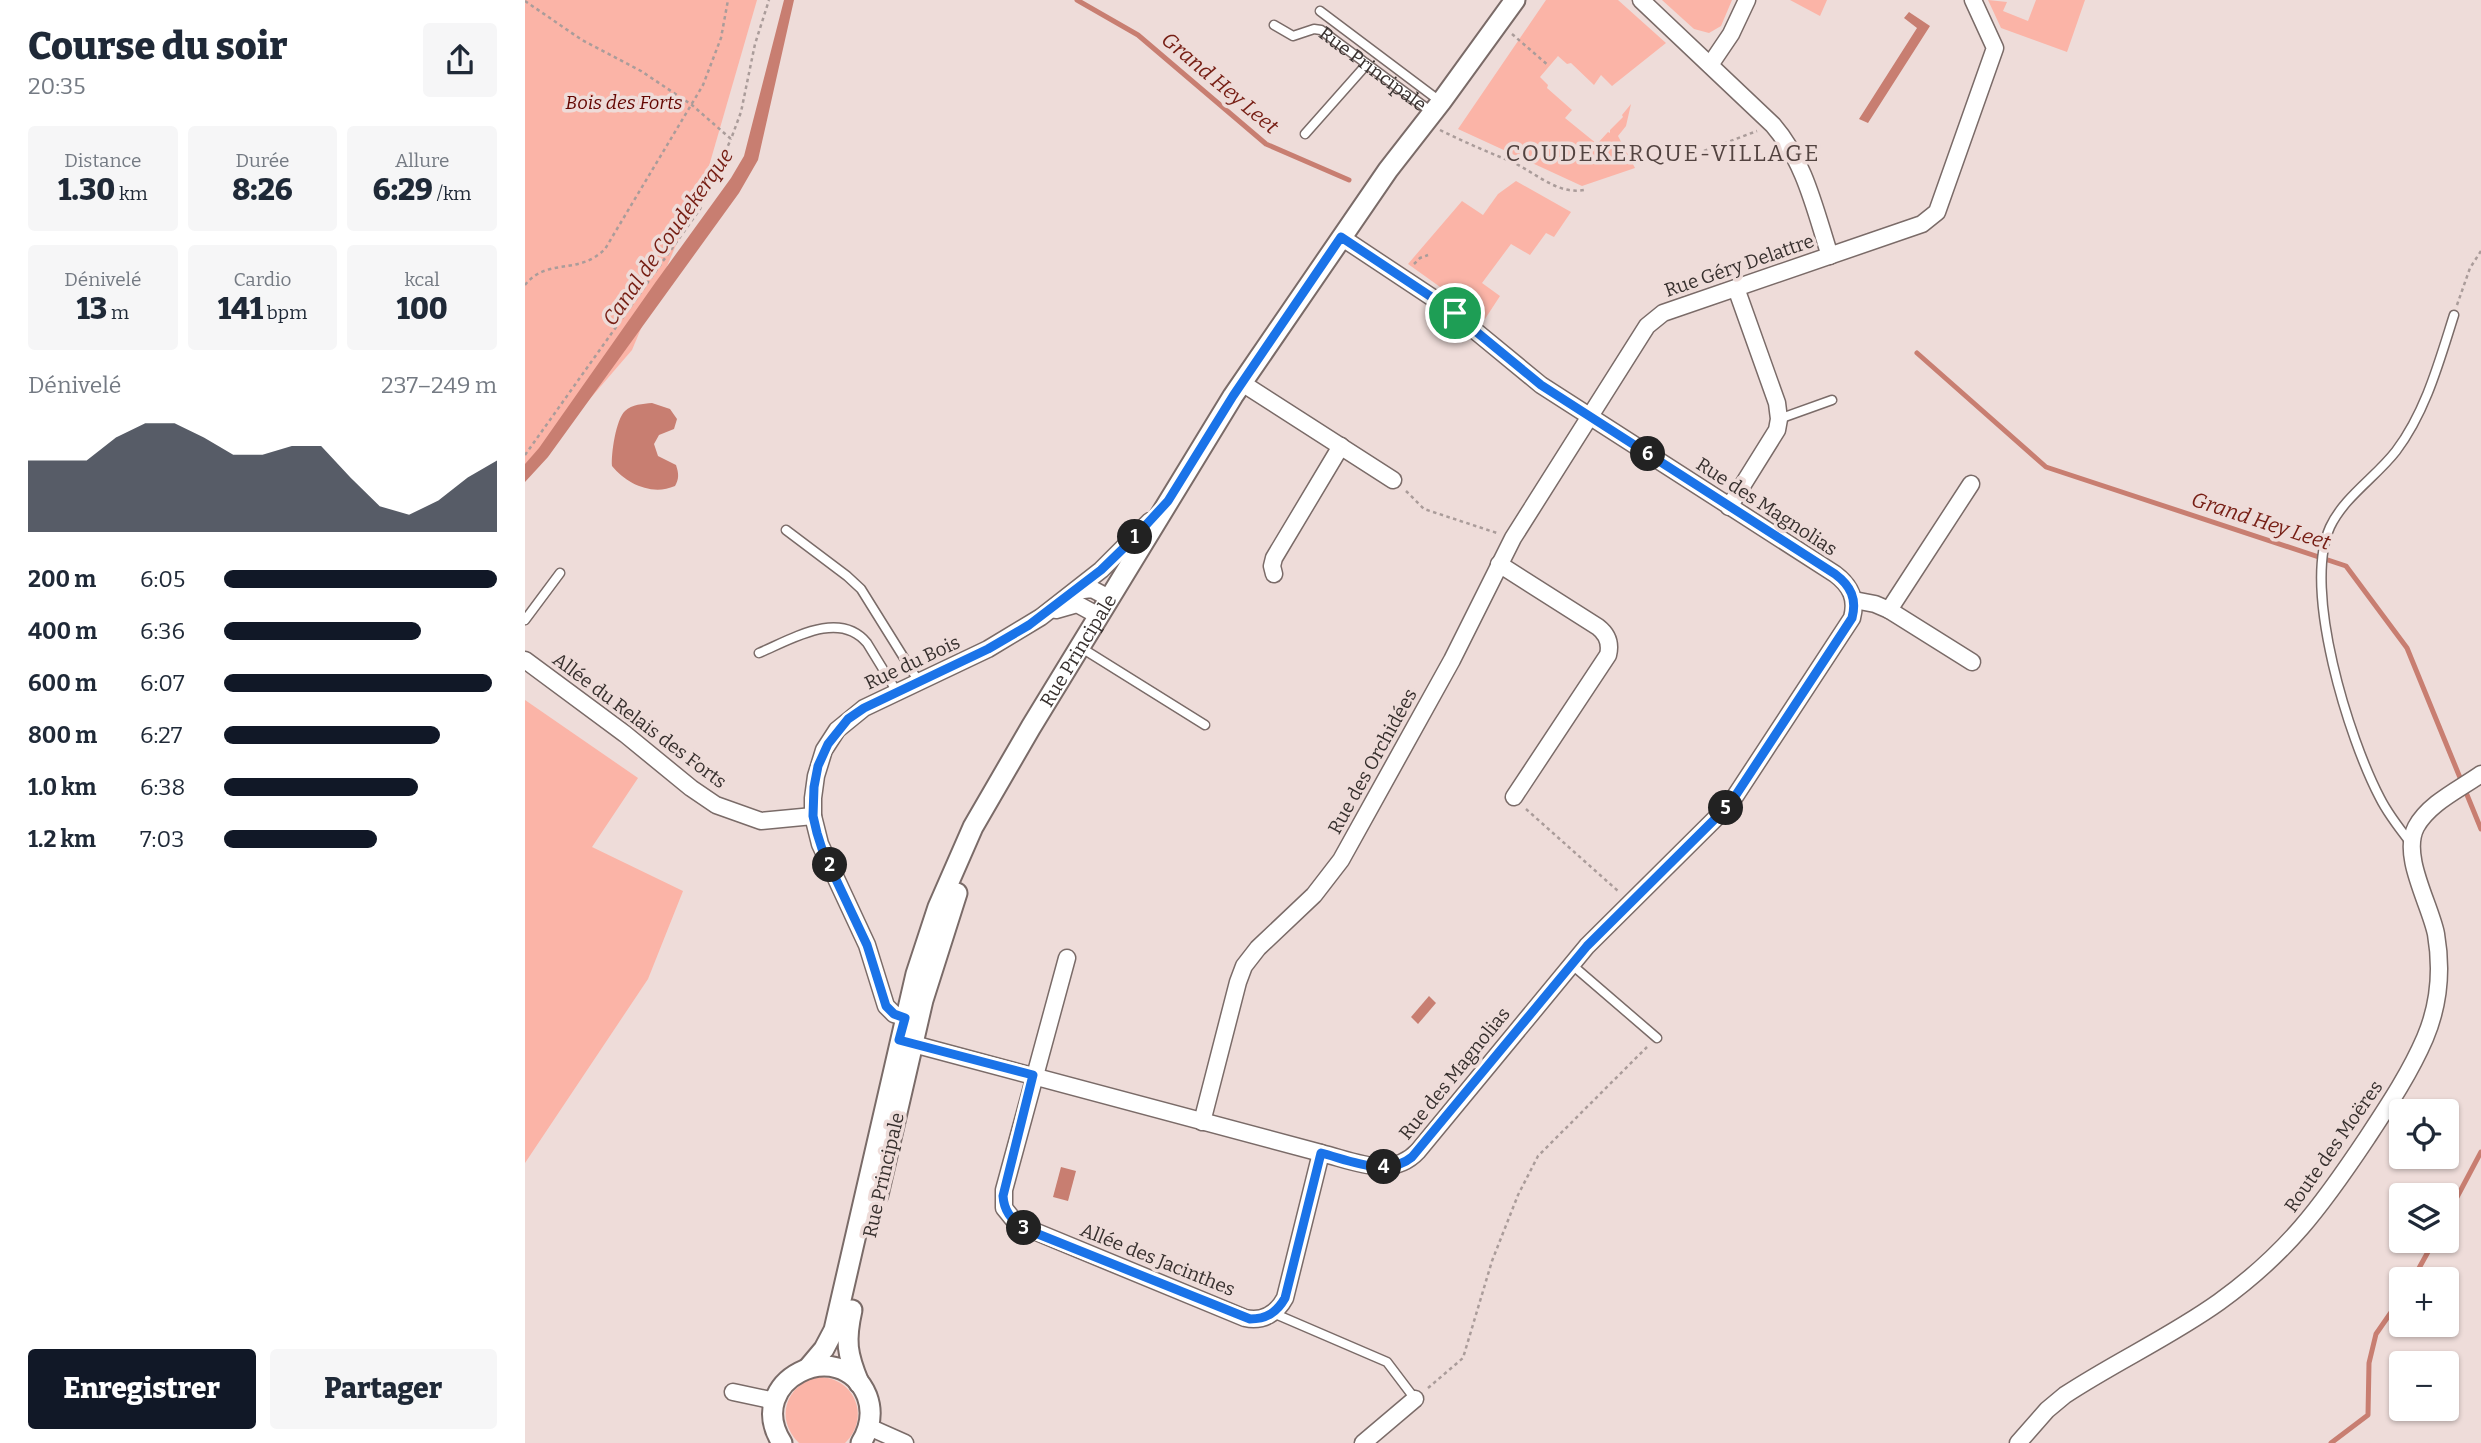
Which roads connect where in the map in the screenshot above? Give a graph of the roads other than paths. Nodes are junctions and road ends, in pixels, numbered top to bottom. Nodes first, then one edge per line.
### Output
1 (1515, 0) edge
2 (1641, 0) edge
3 (1747, 0) edge
4 (1973, 0) edge
5 (1320, 11) dead end
6 (1274, 25) dead end
7 (1367, 64) junction
8 (1710, 65) junction
9 (1433, 113) junction
10 (1305, 134) dead end
11 (1341, 237) junction
12 (1831, 256) junction
13 (1736, 288) junction
14 (2454, 315) road end
15 (1242, 383) junction
16 (1832, 400) dead end
17 (1589, 416) junction
18 (1779, 419) junction
19 (1341, 446) junction
20 (1393, 480) road end
21 (1971, 484) dead end
22 (1168, 501) junction
23 (1729, 507) junction
24 (786, 530) dead end
25 (1499, 564) junction
26 (560, 573) dead end
27 (1274, 574) dead end
28 (1075, 591) junction
29 (1109, 598) junction
30 (1854, 600) junction
31 (1889, 610) junction
32 (1099, 616) junction
33 (1041, 617) junction
34 (525, 620) edge
35 (1080, 647) junction
36 (759, 653) dead end
37 (525, 660) edge
38 (1972, 662) dead end
39 (919, 682) junction
40 (897, 692) junction
41 (1205, 724) dead end
42 (2478, 776) edge
43 (1514, 797) road end
44 (813, 816) junction
45 (2411, 845) junction
46 (1067, 958) dead end
47 (1571, 964) junction
48 (911, 1020) junction
49 (1657, 1038) road end
50 (906, 1042) junction
51 (1033, 1075) junction
52 (1202, 1122) junction
53 (1321, 1153) junction
54 (1273, 1313) junction
55 (808, 1368) junction
56 (859, 1383) junction
57 (733, 1392) dead end
58 (1415, 1399) joint
59 (775, 1401) junction
60 (865, 1435) edge
61 (782, 1443) edge
62 (905, 1443) edge
63 (1363, 1443) edge
64 (2018, 1443) edge

1 - 9 street, Rue Principale
2 - 8 street
3 - 8 street
4 - 12 street, Rue Géry Delattre
5 - 9 lane, Rue Principale
6 - 7 lane, Rue Principale
7 - 9 lane, Rue Principale
7 - 10 lane
8 - 12 street
9 - 11 street, Rue Principale
11 - 15 street, Rue Principale
11 - 17 street, Rue des Magnolias
12 - 13 street, Rue Géry Delattre
13 - 17 street, Rue Géry Delattre
13 - 18 street
14 - 45 lane
15 - 19 street
15 - 22 street, Rue Principale
16 - 18 lane
17 - 23 street, Rue des Magnolias
17 - 25 street, Rue des Orchidées
18 - 23 street
19 - 20 street
19 - 27 street
21 - 31 street
22 - 28 street, Rue du Bois
22 - 29 street, Rue Principale
23 - 30 street, Rue des Magnolias
24 - 39 lane
25 - 43 street
25 - 52 street, Rue des Orchidées
26 - 34 lane
28 - 29 street
28 - 33 street, Rue du Bois
29 - 32 street, Rue Principale
30 - 31 street
30 - 47 street, Rue des Magnolias
31 - 38 street
32 - 33 street, Rue du Bois
32 - 35 street, Rue Principale
33 - 39 street, Rue du Bois
35 - 41 lane
35 - 48 street, Rue Principale
36 - 40 lane
37 - 44 street, Allée du Relais des Forts
39 - 40 street, Rue du Bois
40 - 44 street, Rue du Bois
42 - 45 street
44 - 48 street, Rue du Bois
45 - 64 street, Route des Moëres
46 - 51 street, Allée des Jacinthes
47 - 49 lane
47 - 53 street, Rue des Magnolias
48 - 50 street, Rue Principale
50 - 51 street, Rue des Magnolias
50 - 55 street, Rue Principale
50 - 56 street, Rue Principale
51 - 52 street, Rue des Magnolias
51 - 54 street, Allée des Jacinthes
52 - 53 street, Rue des Magnolias
53 - 54 street
54 - 58 lane
55 - 56 street
55 - 59 street, Rue Principale
56 - 60 street, Rue Principale
57 - 59 street
58 - 63 street
59 - 61 street
60 - 62 street

